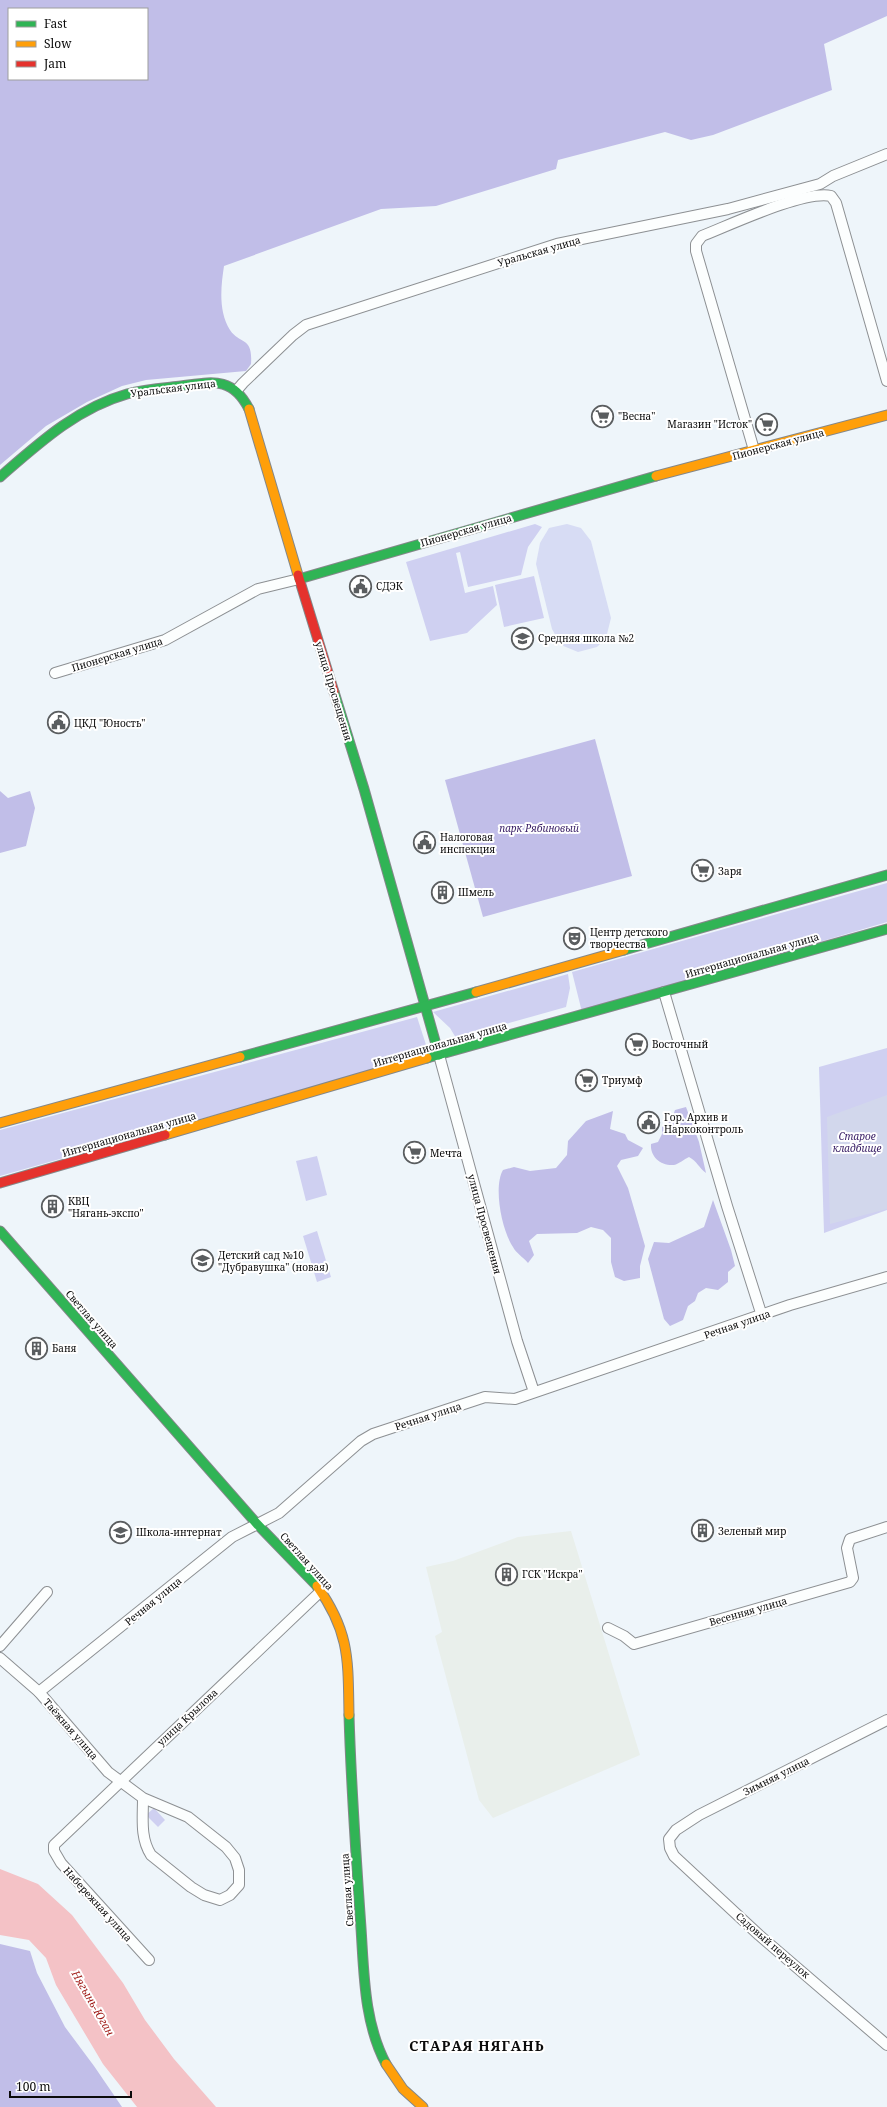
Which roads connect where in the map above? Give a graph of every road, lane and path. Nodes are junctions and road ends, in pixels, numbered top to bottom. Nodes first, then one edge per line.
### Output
1 (887, 154) edge
2 (820, 184) junction
3 (823, 194) junction
4 (887, 381) edge
5 (228, 383) joint
6 (237, 390) junction
7 (887, 415) edge
8 (754, 450) junction
9 (0, 477) edge
10 (299, 579) junction
11 (55, 673) dead end
12 (887, 875) edge
13 (887, 929) edge
14 (664, 992) junction
15 (424, 1006) junction
16 (439, 1055) junction
17 (0, 1124) edge
18 (0, 1183) edge
19 (0, 1231) edge
20 (887, 1277) edge
21 (762, 1316) junction
22 (534, 1392) junction
23 (257, 1524) junction
24 (887, 1527) edge
25 (321, 1591) junction
26 (47, 1592) dead end
27 (608, 1628) dead end
28 (0, 1646) edge
29 (0, 1658) edge
30 (39, 1692) junction
31 (887, 1720) edge
32 (119, 1781) junction
33 (143, 1798) junction
34 (669, 1839) joint
35 (54, 1845) joint
36 (148, 1960) dead end
37 (887, 2045) edge
38 (423, 2107) edge

1 - 2 street, Уральская улица
2 - 3 street
2 - 6 street, Уральская улица
3 - 4 street
3 - 8 street
5 - 6 street, улица Просвещения
5 - 9 street, Уральская улица
6 - 10 street, улица Просвещения
7 - 8 street, Пионерская улица
8 - 10 street, Пионерская улица
10 - 11 street, Пионерская улица
10 - 15 street, улица Просвещения
12 - 15 street
13 - 14 street, Интернациональная улица
14 - 16 street, Интернациональная улица
14 - 21 street
15 - 16 street, улица Просвещения
15 - 17 street
16 - 18 street, Интернациональная улица
16 - 22 street, улица Просвещения
19 - 23 street, Светлая улица
20 - 21 street, Речная улица
21 - 22 street, Речная улица
22 - 23 street, Речная улица
23 - 25 street, Светлая улица
23 - 30 street, Речная улица
24 - 27 street, Весенняя улица
25 - 32 street, улица Крылова
25 - 38 street, Светлая улица
26 - 28 street
29 - 30 street, Таёжная улица
30 - 32 street, Таёжная улица
31 - 34 street, Зимняя улица
32 - 33 street, Таёжная улица
32 - 35 street, улица Крылова
33 - 33 street, Таёжная улица
34 - 37 street, Садовый переулок
35 - 36 street, Набережная улица

